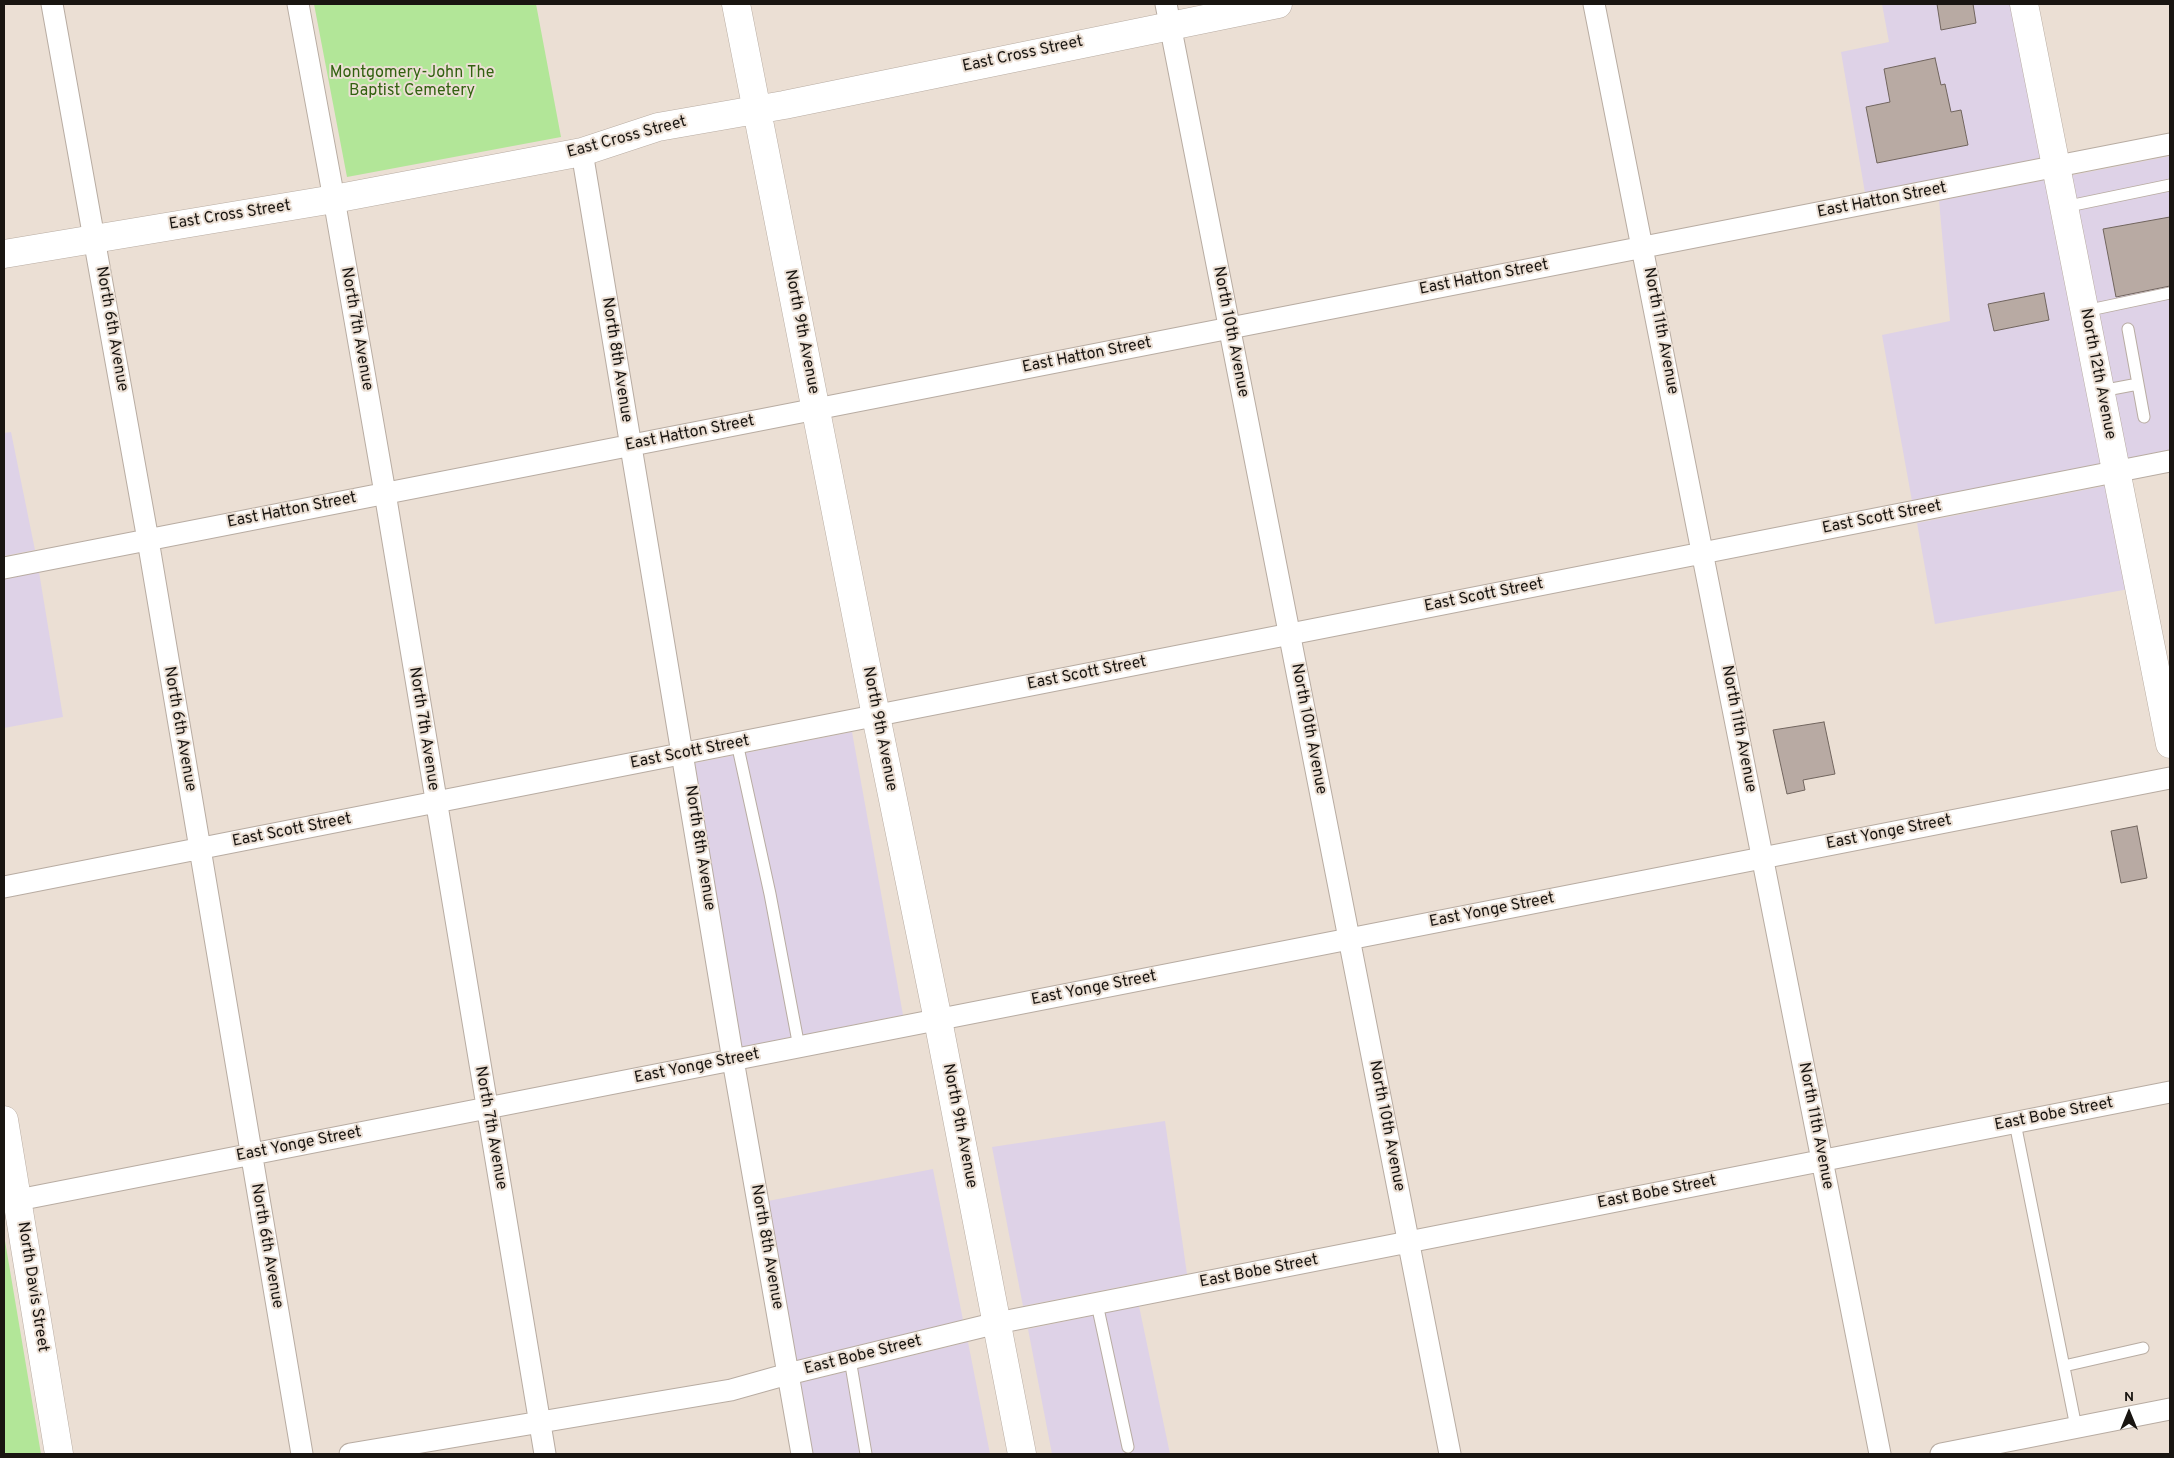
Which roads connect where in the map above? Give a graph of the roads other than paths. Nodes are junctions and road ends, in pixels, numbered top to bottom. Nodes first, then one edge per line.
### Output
1 (52, 4) edge
2 (298, 4) edge
3 (736, 4) edge
4 (1278, 4) edge
5 (1594, 4) edge
6 (2024, 4) edge
7 (1168, 14) edge
8 (756, 110) junction
9 (2170, 144) edge
10 (582, 152) junction
11 (2056, 166) junction
12 (2170, 185) edge
13 (334, 200) junction
14 (2064, 206) junction
15 (95, 238) junction
16 (1644, 247) junction
17 (4, 254) edge
18 (2170, 293) edge
19 (2085, 311) junction
20 (1230, 328) junction
21 (2128, 329) dead end
22 (2138, 384) junction
23 (2101, 391) junction
24 (817, 409) junction
25 (2144, 417) dead end
26 (630, 445) junction
27 (2170, 461) edge
28 (2117, 472) junction
29 (385, 494) junction
30 (148, 540) junction
31 (1704, 553) junction
32 (4, 568) edge
33 (1290, 635) junction
34 (876, 716) junction
35 (738, 743) junction
36 (2170, 744) edge
37 (683, 754) junction
38 (2170, 778) edge
39 (435, 803) junction
40 (200, 849) junction
41 (1763, 858) junction
42 (4, 888) edge
43 (1350, 939) junction
44 (938, 1020) junction
45 (799, 1047) junction
46 (733, 1060) junction
47 (2170, 1092) edge
48 (487, 1108) junction
49 (4, 1120) edge
50 (2015, 1123) junction
51 (250, 1155) junction
52 (1822, 1161) junction
53 (18, 1200) junction
54 (1409, 1242) junction
55 (1097, 1304) junction
56 (997, 1323) junction
57 (2143, 1348) dead end
58 (850, 1359) junction
59 (2064, 1366) junction
60 (788, 1374) junction
61 (2170, 1409) edge
62 (540, 1422) junction
63 (2076, 1427) junction
64 (1128, 1447) dead end
65 (59, 1454) edge
66 (302, 1454) edge
67 (350, 1454) edge
68 (545, 1454) edge
69 (802, 1454) edge
70 (866, 1454) edge
71 (1022, 1454) edge
72 (1450, 1454) edge
73 (1880, 1454) edge
74 (1940, 1454) edge

1 - 15 street, North 6th Avenue
2 - 13 street, North 7th Avenue
3 - 8 street, North 9th Avenue
4 - 7 street, East Cross Street
5 - 16 street, North 11th Avenue
6 - 11 street, North 12th Avenue
7 - 8 street, East Cross Street
7 - 20 street, North 10th Avenue
8 - 10 street, East Cross Street
8 - 24 street, North 9th Avenue
9 - 11 street, East Hatton Street
10 - 13 street, East Cross Street
10 - 26 street, North 8th Avenue
11 - 14 street, North 12th Avenue
11 - 16 street, East Hatton Street
12 - 14 lane
13 - 15 street, East Cross Street
13 - 29 street, North 7th Avenue
14 - 19 street, North 12th Avenue
15 - 17 street, East Cross Street
15 - 30 street, North 6th Avenue
16 - 20 street, East Hatton Street
16 - 31 street, North 11th Avenue
18 - 19 lane
19 - 23 street, North 12th Avenue
20 - 24 street, East Hatton Street
20 - 33 street, North 10th Avenue
21 - 22 lane
22 - 23 lane
22 - 25 lane
23 - 28 street, North 12th Avenue
24 - 26 street, East Hatton Street
24 - 34 street, North 9th Avenue
26 - 29 street, East Hatton Street
26 - 37 street, North 8th Avenue
27 - 28 street, East Scott Street
28 - 31 street, East Scott Street
28 - 36 street, North 12th Avenue
29 - 30 street, East Hatton Street
29 - 39 street, North 7th Avenue
30 - 32 street, East Hatton Street
30 - 40 street, North 6th Avenue
31 - 33 street, East Scott Street
31 - 41 street, North 11th Avenue
33 - 34 street, East Scott Street
33 - 43 street, North 10th Avenue
34 - 35 street, East Scott Street
34 - 44 street, North 9th Avenue
35 - 37 street, East Scott Street
35 - 45 lane
37 - 39 street, East Scott Street
37 - 46 street, North 8th Avenue
38 - 41 street, East Yonge Street
39 - 40 street, East Scott Street
39 - 48 street, North 7th Avenue
40 - 42 street, East Scott Street
40 - 51 street, North 6th Avenue
41 - 43 street, East Yonge Street
41 - 52 street, North 11th Avenue
43 - 44 street, East Yonge Street
43 - 54 street, North 10th Avenue
44 - 45 street, East Yonge Street
44 - 56 street, North 9th Avenue
45 - 46 street, East Yonge Street
46 - 48 street, East Yonge Street
46 - 60 street, North 8th Avenue
47 - 50 street, East Bobe Street
48 - 51 street, East Yonge Street
48 - 62 street, North 7th Avenue
49 - 53 street, North Davis Street
50 - 52 street, East Bobe Street
50 - 59 lane
51 - 53 street, East Yonge Street
51 - 66 street, North 6th Avenue
52 - 54 street, East Bobe Street
52 - 73 street, North 11th Avenue
53 - 65 street, North Davis Street
54 - 55 street, East Bobe Street
54 - 72 street, North 10th Avenue
55 - 56 street, East Bobe Street
55 - 64 lane
56 - 58 street, East Bobe Street
56 - 71 street, North 9th Avenue
57 - 59 lane
58 - 60 street, East Bobe Street
58 - 70 lane
59 - 63 lane
60 - 62 street, East Bobe Street
60 - 69 street, North 8th Avenue
61 - 63 street
62 - 67 street, East Bobe Street
62 - 68 street, North 7th Avenue
63 - 74 street

